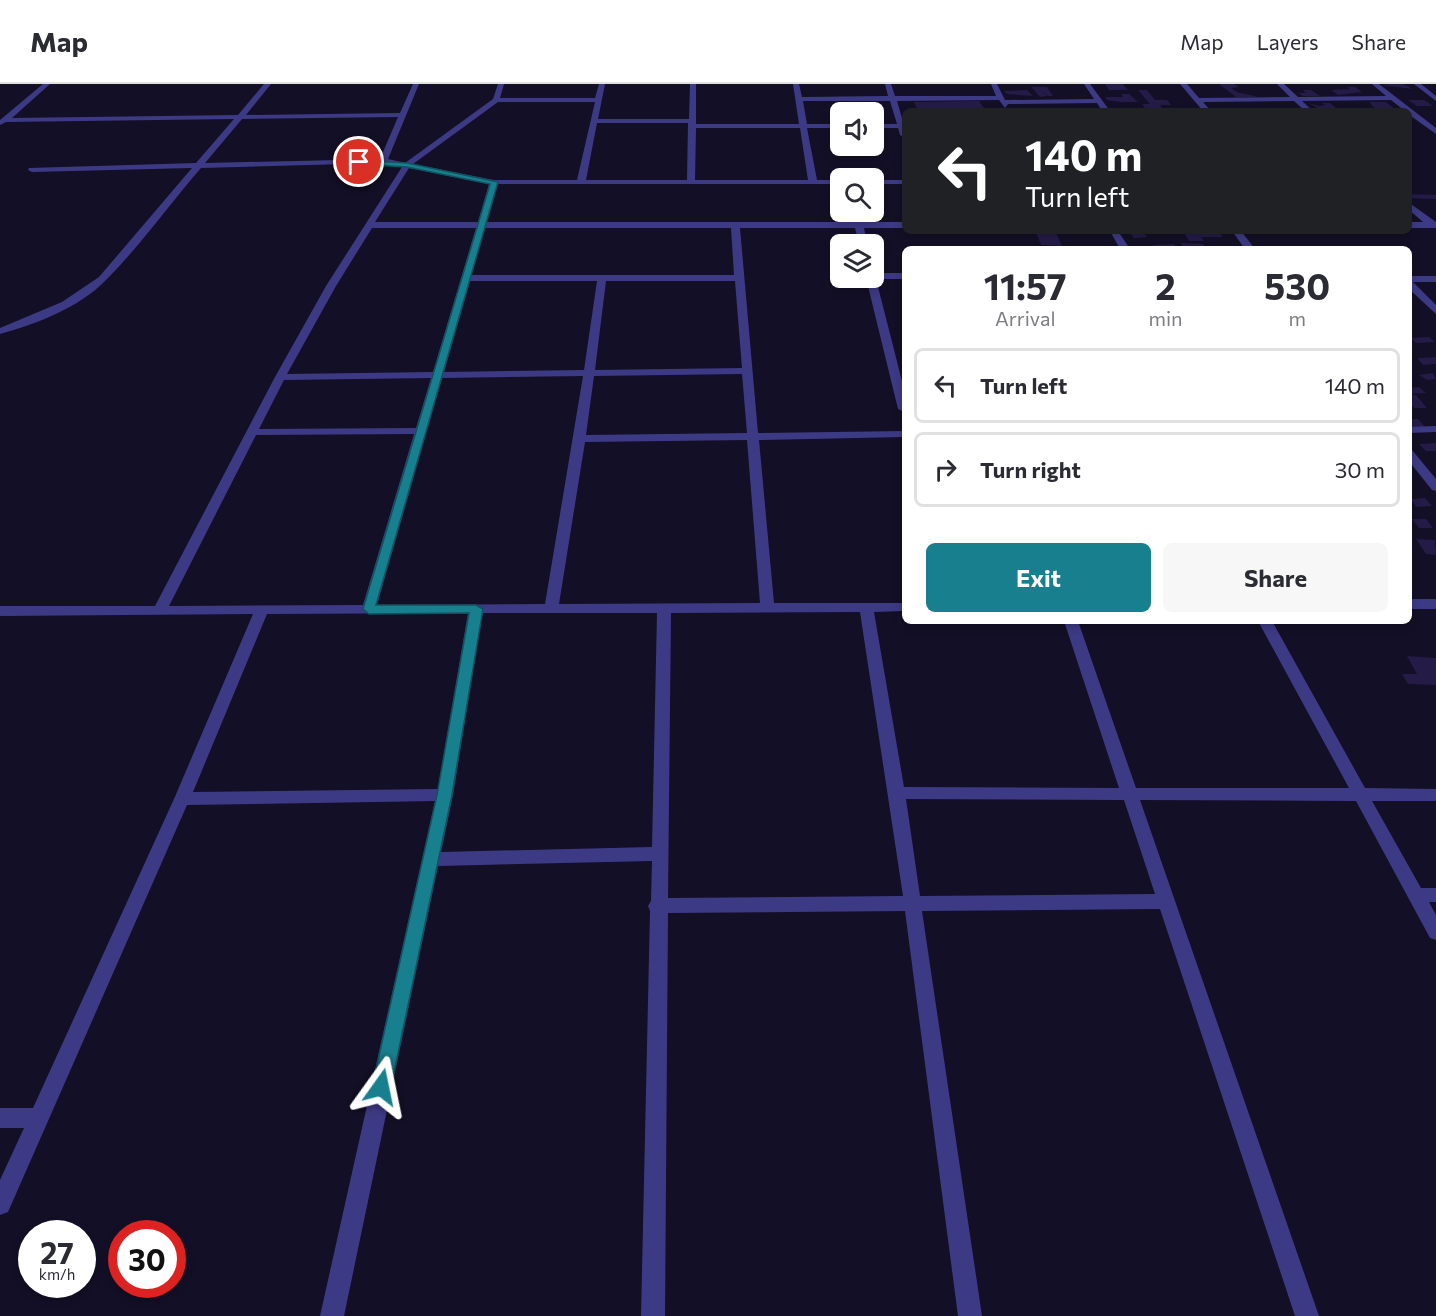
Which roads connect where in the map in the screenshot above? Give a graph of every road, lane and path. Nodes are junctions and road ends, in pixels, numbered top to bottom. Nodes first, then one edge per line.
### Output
1 (47, 84) edge
2 (268, 84) edge
3 (416, 84) edge
4 (501, 84) edge
5 (602, 84) edge
6 (693, 84) edge
7 (796, 84) edge
8 (888, 84) edge
9 (994, 84) edge
10 (1086, 84) edge
11 (1183, 84) edge
12 (1280, 84) edge
13 (1375, 84) edge
14 (1417, 84) edge
15 (893, 98) junction
16 (1393, 98) junction
17 (799, 99) junction
18 (1296, 99) junction
19 (1436, 99) edge
20 (496, 100) junction
21 (598, 100) junction
22 (1002, 100) junction
23 (1197, 100) junction
24 (1099, 101) junction
25 (1006, 108) edge
26 (1104, 108) edge
27 (1204, 108) edge
28 (1305, 108) edge
29 (1406, 108) edge
30 (1412, 112) edge
31 (403, 115) junction
32 (237, 117) junction
33 (593, 121) junction
34 (2, 122) edge
35 (691, 124) junction
36 (803, 126) junction
37 (830, 126) edge
38 (884, 126) edge
39 (901, 126) junction
40 (902, 129) edge
41 (1434, 129) edge
42 (383, 161) junction
43 (197, 165) junction
44 (407, 165) junction
45 (32, 170) dead end
46 (494, 182) junction
47 (581, 182) junction
48 (691, 182) junction
49 (813, 182) junction
50 (830, 182) edge
51 (884, 182) edge
52 (902, 182) edge
53 (1412, 207) edge
54 (368, 225) junction
55 (482, 225) junction
56 (735, 225) junction
57 (859, 225) junction
58 (902, 225) edge
59 (1412, 225) edge
60 (1433, 225) edge
61 (861, 234) edge
62 (1238, 234) edge
63 (1248, 246) edge
64 (902, 276) edge
65 (884, 277) edge
66 (466, 278) junction
67 (602, 278) junction
68 (740, 278) junction
69 (1436, 279) edge
70 (1412, 281) edge
71 (1412, 285) edge
72 (875, 288) edge
73 (1436, 311) edge
74 (0, 331) edge
75 (748, 371) junction
76 (589, 374) junction
77 (900, 376) edge
78 (280, 377) junction
79 (438, 377) junction
80 (902, 392) edge
81 (1436, 429) edge
82 (422, 430) junction
83 (1412, 430) edge
84 (253, 432) junction
85 (902, 434) edge
86 (753, 435) junction
87 (580, 439) junction
88 (1412, 457) edge
89 (1436, 487) edge
90 (1412, 604) edge
91 (1436, 604) edge
92 (767, 607) junction
93 (866, 607) junction
94 (902, 607) edge
95 (551, 608) junction
96 (664, 608) junction
97 (369, 609) junction
98 (476, 609) junction
99 (160, 610) junction
100 (262, 610) junction
101 (0, 611) edge
102 (1072, 624) edge
103 (1267, 624) edge
104 (897, 793) junction
105 (1130, 794) junction
106 (445, 795) junction
107 (1362, 795) junction
108 (1436, 795) edge
109 (182, 799) junction
110 (658, 854) junction
111 (431, 859) junction
112 (1416, 895) junction
113 (1436, 895) edge
114 (1166, 901) junction
115 (912, 904) junction
116 (657, 906) junction
117 (1436, 932) edge
118 (0, 1118) edge
119 (39, 1118) junction
120 (0, 1204) edge
121 (332, 1316) edge
122 (653, 1316) edge
123 (970, 1316) edge
124 (1307, 1316) edge

1 - 34 street
2 - 32 street
3 - 31 street
4 - 20 street
5 - 21 street
6 - 35 street
7 - 17 street
8 - 15 street
9 - 22 street
10 - 24 street
11 - 23 street
12 - 18 street
13 - 16 street
14 - 19 street
15 - 17 street
15 - 22 street
15 - 39 street
16 - 18 street
16 - 29 street
17 - 36 street
18 - 23 street
18 - 28 street
20 - 21 street
20 - 44 street
21 - 33 street
22 - 24 street
22 - 25 street
23 - 27 street
24 - 26 street
30 - 41 street
31 - 32 street
31 - 42 street
32 - 34 street
32 - 43 street
33 - 35 street
33 - 47 street
35 - 36 street
35 - 48 street
36 - 37 street
36 - 49 street
38 - 39 street
39 - 40 street
42 - 43 street
42 - 44 street
43 - 45 street
43 - 74 street
44 - 46 street
44 - 54 street
46 - 47 street
46 - 55 street
47 - 48 street
48 - 49 street
49 - 50 street
51 - 52 street
53 - 60 street
54 - 55 street
54 - 78 street
55 - 56 street
55 - 66 street
56 - 57 street
56 - 68 street
57 - 58 street
57 - 61 street
59 - 60 street
62 - 63 street
64 - 65 street
66 - 67 street
66 - 79 street
67 - 68 street
67 - 76 street
68 - 75 street
69 - 70 street
71 - 73 street
72 - 77 street
75 - 76 street
75 - 86 street
76 - 79 street
76 - 87 street
77 - 80 street
78 - 79 street
78 - 84 street
79 - 82 street
81 - 83 street
82 - 84 street
82 - 97 street
84 - 99 street
85 - 86 street
86 - 87 street
86 - 92 street
87 - 95 street
88 - 89 street
90 - 91 street
92 - 93 street
92 - 96 street
93 - 94 street
93 - 104 street
95 - 96 street
95 - 98 street
96 - 110 street
97 - 98 street
97 - 100 street
98 - 106 street
99 - 100 street
99 - 101 street
100 - 109 street
102 - 105 street
103 - 107 street
104 - 105 street
104 - 115 street
105 - 107 street
105 - 114 street
106 - 109 street
106 - 111 street
107 - 108 street
107 - 112 street
109 - 119 street
110 - 111 street
110 - 116 street
111 - 121 street
112 - 113 street
112 - 117 street
114 - 115 street
114 - 124 street
115 - 116 street
115 - 123 street
116 - 122 street
118 - 119 street
119 - 120 street

